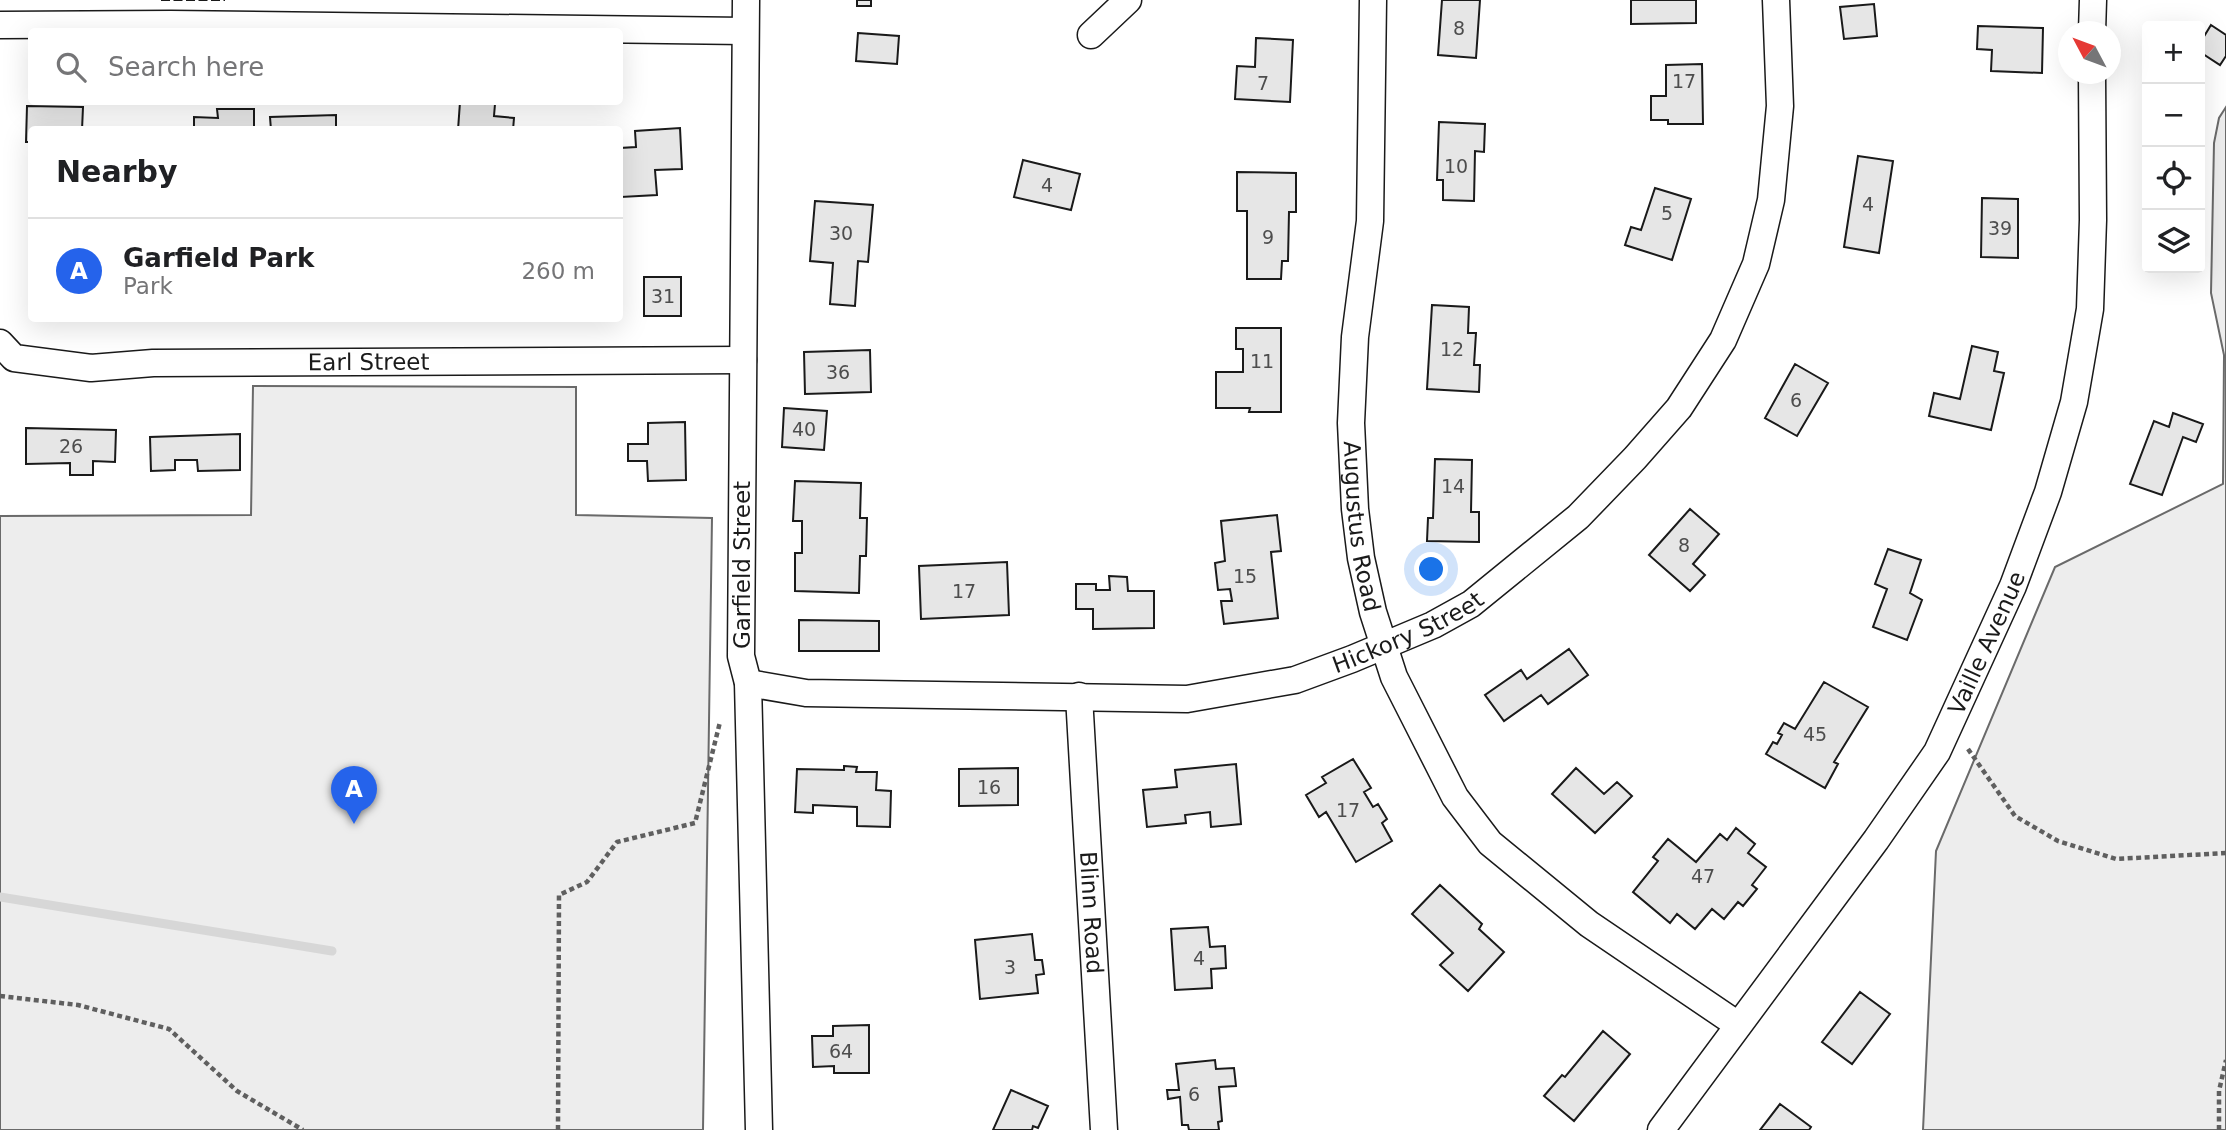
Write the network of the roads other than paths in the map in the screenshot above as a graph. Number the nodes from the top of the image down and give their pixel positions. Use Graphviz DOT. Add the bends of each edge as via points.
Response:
graph roads {
  1 [pos="746,0"];
  2 [pos="1128,0"];
  3 [pos="1373,0"];
  4 [pos="1776,0"];
  5 [pos="2093,0"];
  6 [pos="2092,21"];
  7 [pos="0,25"];
  8 [pos="494,28"];
  9 [pos="623,30"];
  10 [pos="746,31"];
  11 [pos="1091,35"];
  12 [pos="2092,84"];
  13 [pos="0,344"];
  14 [pos="743,360"];
  15 [pos="1383,646"];
  16 [pos="748,682"];
  17 [pos="1079,696"];
  18 [pos="1738,1025"];
  19 [pos="759,1130"];
  20 [pos="1104,1130"];
  21 [pos="1661,1130"];
  1 -- 10 [label="street, Garfield Street"];
  2 -- 11 [label="street"];
  3 -- 15 [label="street, Augustus Road" via="1370,222 1355,337 1351,423 1361,558"];
  4 -- 15 [label="street, Hickory Street" via="1779,115 1771,200 1756,264 1723,340 1679,408 1578,517 1471,604"];
  5 -- 6 [label="street"];
  7 -- 8 [label="street"];
  9 -- 10 [label="street"];
  10 -- 14 [label="street, Garfield Street"];
  12 -- 18 [label="street, Vaille Avenue" via="2090,309 2074,402 2049,492 2013,586 1937,751"];
  13 -- 14 [label="street, Earl Street" via="14,358 91,368 153,363"];
  14 -- 16 [label="street, Garfield Street" via="741,656"];
  15 -- 17 [label="street, Hickory Street" via="1295,680 1187,699"];
  15 -- 18 [label="street, Augustus Road" via="1455,797 1490,843 1588,924"];
  16 -- 17 [label="street, Hickory Street" via="806,693"];
  16 -- 19 [label="street, Garfield Street"];
  17 -- 20 [label="street, Blinn Road"];
  18 -- 21 [label="street, Vaille Avenue"];
}
